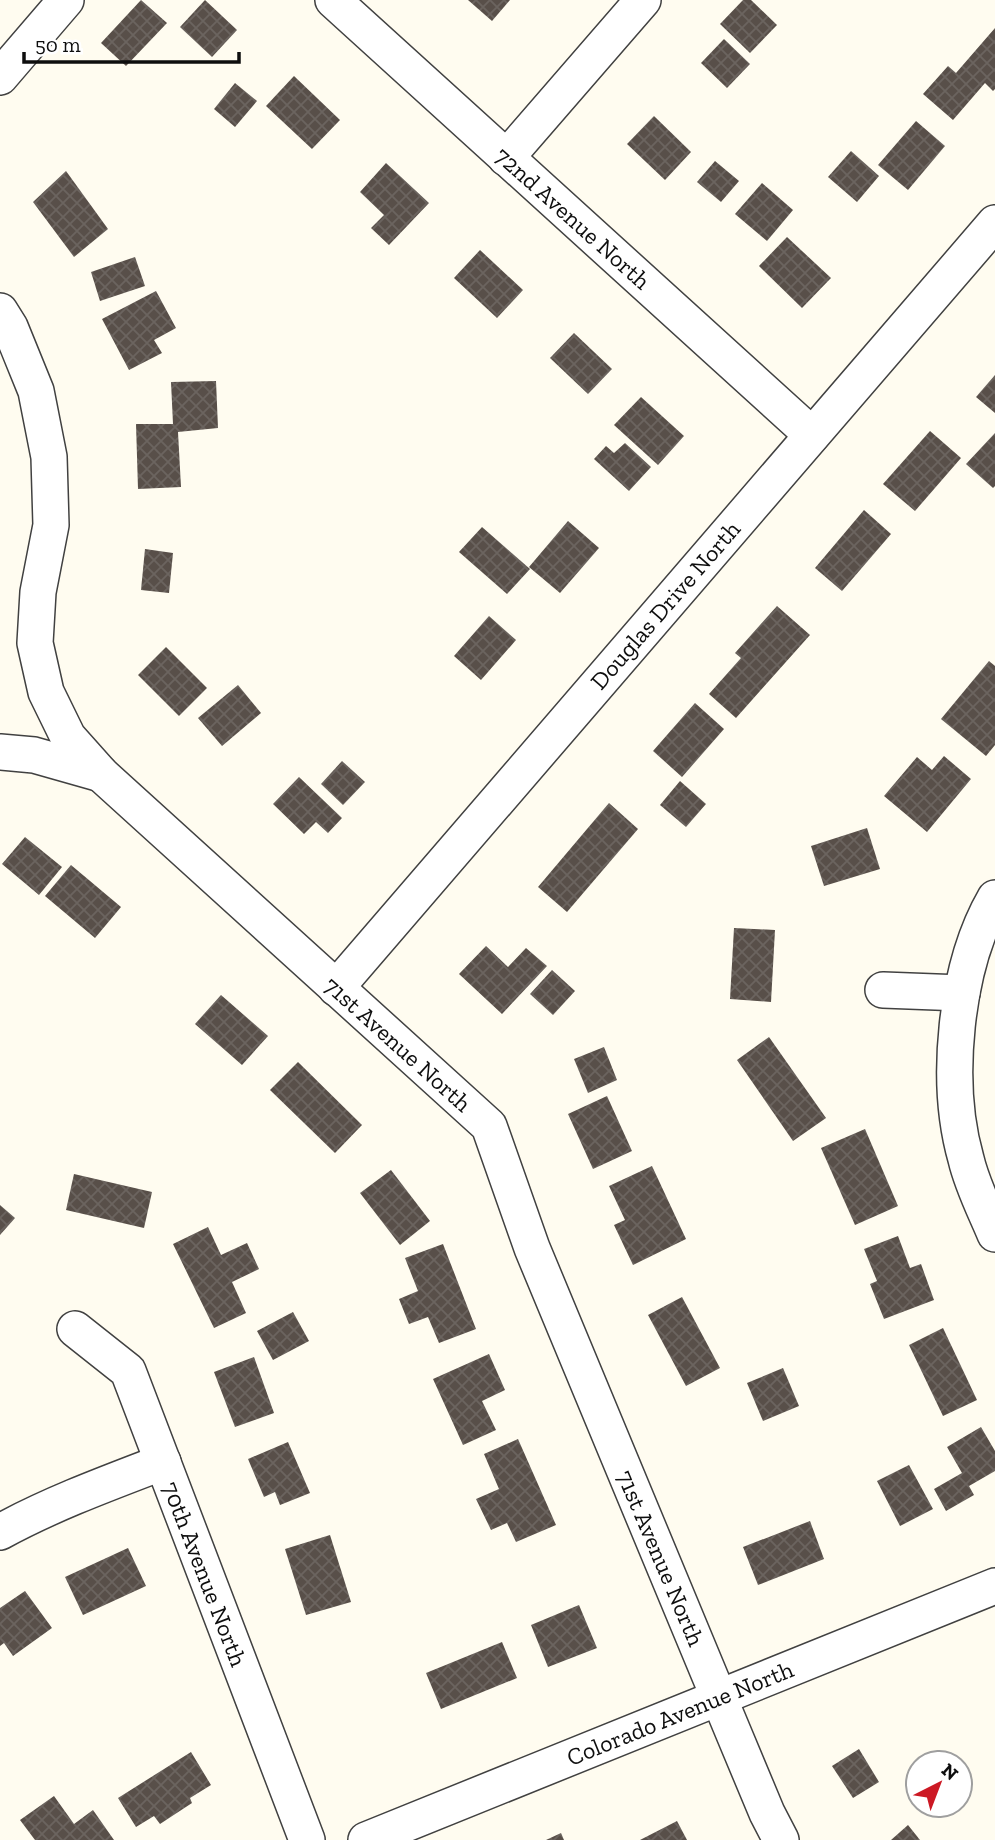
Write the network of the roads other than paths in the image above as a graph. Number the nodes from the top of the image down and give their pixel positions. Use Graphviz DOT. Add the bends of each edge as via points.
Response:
graph roads {
  1 [pos="66,0"];
  2 [pos="333,0"];
  3 [pos="643,0"];
  4 [pos="0,77"];
  5 [pos="506,158"];
  6 [pos="995,223"];
  7 [pos="0,311"];
  8 [pos="812,435"];
  9 [pos="0,752"];
  10 [pos="101,774"];
  11 [pos="995,898"];
  12 [pos="336,988"];
  13 [pos="883,990"];
  14 [pos="962,993"];
  15 [pos="995,1234"];
  16 [pos="75,1329"];
  17 [pos="163,1462"];
  18 [pos="0,1532"];
  19 [pos="995,1586"];
  20 [pos="719,1698"];
  21 [pos="306,1840"];
  22 [pos="366,1840"];
  23 [pos="781,1840"];
  1 -- 4 [label="street"];
  2 -- 5 [label="street, 72nd Avenue North"];
  3 -- 5 [label="street"];
  5 -- 8 [label="street, 72nd Avenue North"];
  6 -- 8 [label="street, Douglas Drive North"];
  7 -- 10 [label="street, 71st Avenue North" via="36,391 49,457 51,525 38,593 35,643 46,692 68,737"];
  8 -- 12 [label="street, Douglas Drive North"];
  9 -- 10 [label="street" via="34,755"];
  10 -- 12 [label="street, 71st Avenue North"];
  11 -- 14 [label="street" via="985,915"];
  12 -- 20 [label="street, 71st Avenue North" via="489,1126 532,1248"];
  13 -- 14 [label="street"];
  14 -- 15 [label="street" via="955,1060 956,1109 966,1160"];
  16 -- 17 [label="street, 70th Avenue North" via="128,1371"];
  17 -- 18 [label="street"];
  17 -- 21 [label="street, 70th Avenue North"];
  19 -- 20 [label="street, Colorado Avenue North"];
  20 -- 22 [label="street, Colorado Avenue North"];
  20 -- 23 [label="street, 71st Avenue North"];
}
